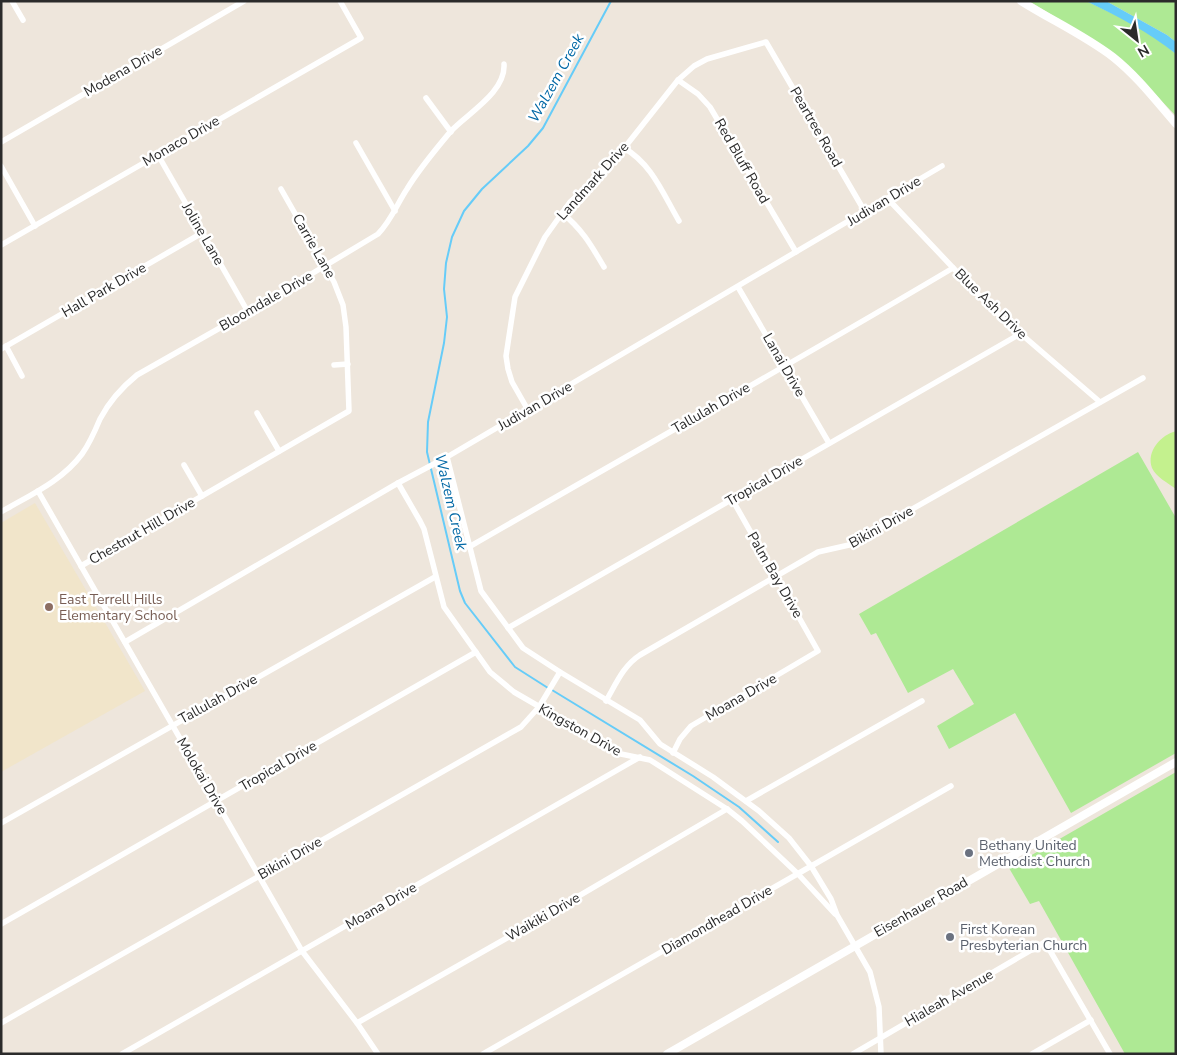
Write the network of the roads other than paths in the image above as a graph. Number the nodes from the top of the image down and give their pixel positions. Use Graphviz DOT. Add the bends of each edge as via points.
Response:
graph roads {
  1 [pos="12,1"];
  2 [pos="244,1"];
  3 [pos="340,1"];
  4 [pos="1020,1"];
  5 [pos="23,20"];
  6 [pos="766,42"];
  7 [pos="504,64"];
  8 [pos="678,80"];
  9 [pos="426,98"];
  10 [pos="1176,124"];
  11 [pos="451,132"];
  12 [pos="1,142"];
  13 [pos="356,143"];
  14 [pos="624,148"];
  15 [pos="158,155"];
  16 [pos="1,166"];
  17 [pos="942,166"];
  18 [pos="281,189"];
  19 [pos="888,199"];
  20 [pos="395,211"];
  21 [pos="865,212"];
  22 [pos="562,213"];
  23 [pos="679,221"];
  24 [pos="35,226"];
  25 [pos="202,233"];
  26 [pos="1,245"];
  27 [pos="796,252"];
  28 [pos="325,266"];
  29 [pos="604,267"];
  30 [pos="953,268"];
  31 [pos="738,287"];
  32 [pos="248,312"];
  33 [pos="1020,334"];
  34 [pos="3,348"];
  35 [pos="348,364"];
  36 [pos="334,365"];
  37 [pos="784,366"];
  38 [pos="22,376"];
  39 [pos="1144,378"];
  40 [pos="1100,402"];
  41 [pos="528,410"];
  42 [pos="349,411"];
  43 [pos="257,413"];
  44 [pos="829,443"];
  45 [pos="279,452"];
  46 [pos="447,457"];
  47 [pos="184,465"];
  48 [pos="398,483"];
  49 [pos="38,491"];
  50 [pos="202,496"];
  51 [pos="732,499"];
  52 [pos="1,512"];
  53 [pos="469,548"];
  54 [pos="81,566"];
  55 [pos="776,576"];
  56 [pos="435,577"];
  57 [pos="508,628"];
  58 [pos="125,642"];
  59 [pos="818,651"];
  60 [pos="476,652"];
  61 [pos="560,672"];
  62 [pos="606,701"];
  63 [pos="922,701"];
  64 [pos="539,707"];
  65 [pos="172,725"];
  66 [pos="673,753"];
  67 [pos="640,757"];
  68 [pos="1176,762"];
  69 [pos="951,786"];
  70 [pos="216,801"];
  71 [pos="746,801"];
  72 [pos="727,809"];
  73 [pos="1,823"];
  74 [pos="811,866"];
  75 [pos="798,874"];
  76 [pos="259,876"];
  77 [pos="837,916"];
  78 [pos="1,924"];
  79 [pos="855,946"];
  80 [pos="302,951"];
  81 [pos="1091,1020"];
  82 [pos="1,1023"];
  83 [pos="357,1023"];
  84 [pos="880,1038"];
  85 [pos="122,1054"];
  86 [pos="378,1054"];
  87 [pos="483,1054"];
  88 [pos="667,1054"];
  89 [pos="853,1054"];
  90 [pos="881,1054"];
  91 [pos="1032,1054"];
  92 [pos="1110,1054"];
  1 -- 5 [label="street"];
  2 -- 12 [label="street, Modena Drive"];
  3 -- 15 [label="street, Monaco Drive" via="361,38"];
  4 -- 10 [label="main road" via="1114,58"];
  6 -- 8 [label="street, Landmark Drive" via="707,59"];
  6 -- 21 [label="street, Peartree Road"];
  7 -- 11 [label="street, Bloomdale Drive" via="496,88"];
  8 -- 14 [label="street, Landmark Drive"];
  8 -- 27 [label="street, Red Bluff Road" via="710,107"];
  9 -- 11 [label="street"];
  11 -- 20 [label="street, Bloomdale Drive" via="408,186"];
  13 -- 20 [label="street"];
  14 -- 22 [label="street, Landmark Drive"];
  14 -- 23 [label="street" via="648,168"];
  15 -- 24 [label="street, Monaco Drive"];
  15 -- 25 [label="street, Joline Lane"];
  16 -- 24 [label="street"];
  17 -- 19 [label="street, Judivan Drive"];
  18 -- 28 [label="street, Carrie Lane"];
  19 -- 21 [label="street, Judivan Drive"];
  19 -- 30 [label="street, Blue Ash Drive"];
  20 -- 28 [label="street, Bloomdale Drive" via="378,234"];
  21 -- 27 [label="street, Judivan Drive"];
  22 -- 29 [label="street" via="584,233"];
  22 -- 41 [label="street, Landmark Drive" via="538,248 514,303 507,363 512,382"];
  24 -- 26 [label="street, Monaco Drive"];
  25 -- 32 [label="street, Joline Lane"];
  25 -- 34 [label="street, Hall Park Drive"];
  27 -- 31 [label="street, Judivan Drive"];
  28 -- 32 [label="street, Bloomdale Drive"];
  28 -- 35 [label="street, Carrie Lane" via="343,304"];
  30 -- 33 [label="street, Blue Ash Drive"];
  30 -- 37 [label="street, Tallulah Drive"];
  31 -- 37 [label="street, Lanai Drive"];
  31 -- 41 [label="street, Judivan Drive"];
  32 -- 49 [label="street, Bloomdale Drive" via="128,383 109,405 90,442 75,462"];
  33 -- 40 [label="street, Blue Ash Drive"];
  33 -- 44 [label="street, Tropical Drive"];
  34 -- 38 [label="street, Hall Park Drive"];
  35 -- 36 [label="street"];
  35 -- 42 [label="street, Carrie Lane"];
  37 -- 44 [label="street, Lanai Drive"];
  37 -- 53 [label="street, Tallulah Drive"];
  39 -- 40 [label="street, Bikini Drive"];
  40 -- 55 [label="street, Bikini Drive" via="849,545 818,552"];
  41 -- 46 [label="street, Judivan Drive"];
  42 -- 45 [label="street, Chestnut Hill Drive"];
  43 -- 45 [label="street"];
  44 -- 51 [label="street, Tropical Drive"];
  45 -- 50 [label="street, Chestnut Hill Drive"];
  46 -- 48 [label="street, Judivan Drive"];
  46 -- 53 [label="street, Kingston Drive"];
  47 -- 50 [label="street, Chestnut Hill Drive"];
  48 -- 56 [label="street, Kingston Drive" via="420,521"];
  48 -- 58 [label="street, Judivan Drive"];
  49 -- 52 [label="street, Bloomdale Drive"];
  49 -- 54 [label="street, Molokai Drive"];
  50 -- 54 [label="street, Chestnut Hill Drive"];
  51 -- 55 [label="street, Palm Bay Drive"];
  51 -- 57 [label="street, Tropical Drive"];
  53 -- 57 [label="street, Kingston Drive" via="481,591"];
  54 -- 58 [label="street, Molokai Drive"];
  55 -- 59 [label="street, Palm Bay Drive"];
  55 -- 62 [label="street, Bikini Drive" via="631,661"];
  56 -- 60 [label="street, Kingston Drive" via="446,612"];
  56 -- 65 [label="street, Tallulah Drive"];
  57 -- 61 [label="street, Kingston Drive" via="523,648"];
  58 -- 65 [label="street, Molokai Drive"];
  59 -- 66 [label="street, Moana Drive" via="691,726"];
  60 -- 64 [label="street, Kingston Drive" via="497,680"];
  60 -- 70 [label="street, Tropical Drive"];
  61 -- 62 [label="street, Kingston Drive"];
  61 -- 64 [label="street, Bikini Drive"];
  62 -- 66 [label="street, Kingston Drive" via="640,720 660,744"];
  63 -- 71 [label="street"];
  64 -- 67 [label="street, Kingston Drive" via="621,754"];
  64 -- 76 [label="street, Bikini Drive" via="521,726"];
  65 -- 70 [label="street, Molokai Drive"];
  65 -- 73 [label="street, Tallulah Drive"];
  66 -- 71 [label="street, Kingston Drive"];
  67 -- 72 [label="street, Kingston Drive"];
  67 -- 80 [label="street, Moana Drive"];
  68 -- 79 [label="main road, Eisenhauer Road"];
  69 -- 74 [label="street, Diamondhead Drive"];
  70 -- 76 [label="street, Molokai Drive"];
  70 -- 78 [label="street, Tropical Drive"];
  71 -- 74 [label="street, Kingston Drive" via="789,838"];
  72 -- 75 [label="street, Kingston Drive"];
  72 -- 83 [label="street, Waikiki Drive"];
  74 -- 75 [label="street, Diamondhead Drive"];
  74 -- 77 [label="street, Kingston Drive" via="831,899"];
  75 -- 77 [label="street, Kingston Drive"];
  75 -- 87 [label="street, Diamondhead Drive"];
  76 -- 80 [label="street, Molokai Drive"];
  76 -- 82 [label="street, Bikini Drive"];
  77 -- 79 [label="street, Kingston Drive"];
  79 -- 84 [label="street, Kingston Drive" via="874,984"];
  79 -- 88 [label="main road, Eisenhauer Road"];
  80 -- 83 [label="street, Molokai Drive"];
  80 -- 85 [label="street, Moana Drive"];
  81 -- 84 [label="street, Hialeah Avenue" via="1045,942"];
  81 -- 91 [label="street"];
  81 -- 92 [label="street"];
  83 -- 86 [label="street, Molokai Drive"];
  84 -- 89 [label="street, Hialeah Avenue"];
  84 -- 90 [label="street, Kingston Drive"];
}
